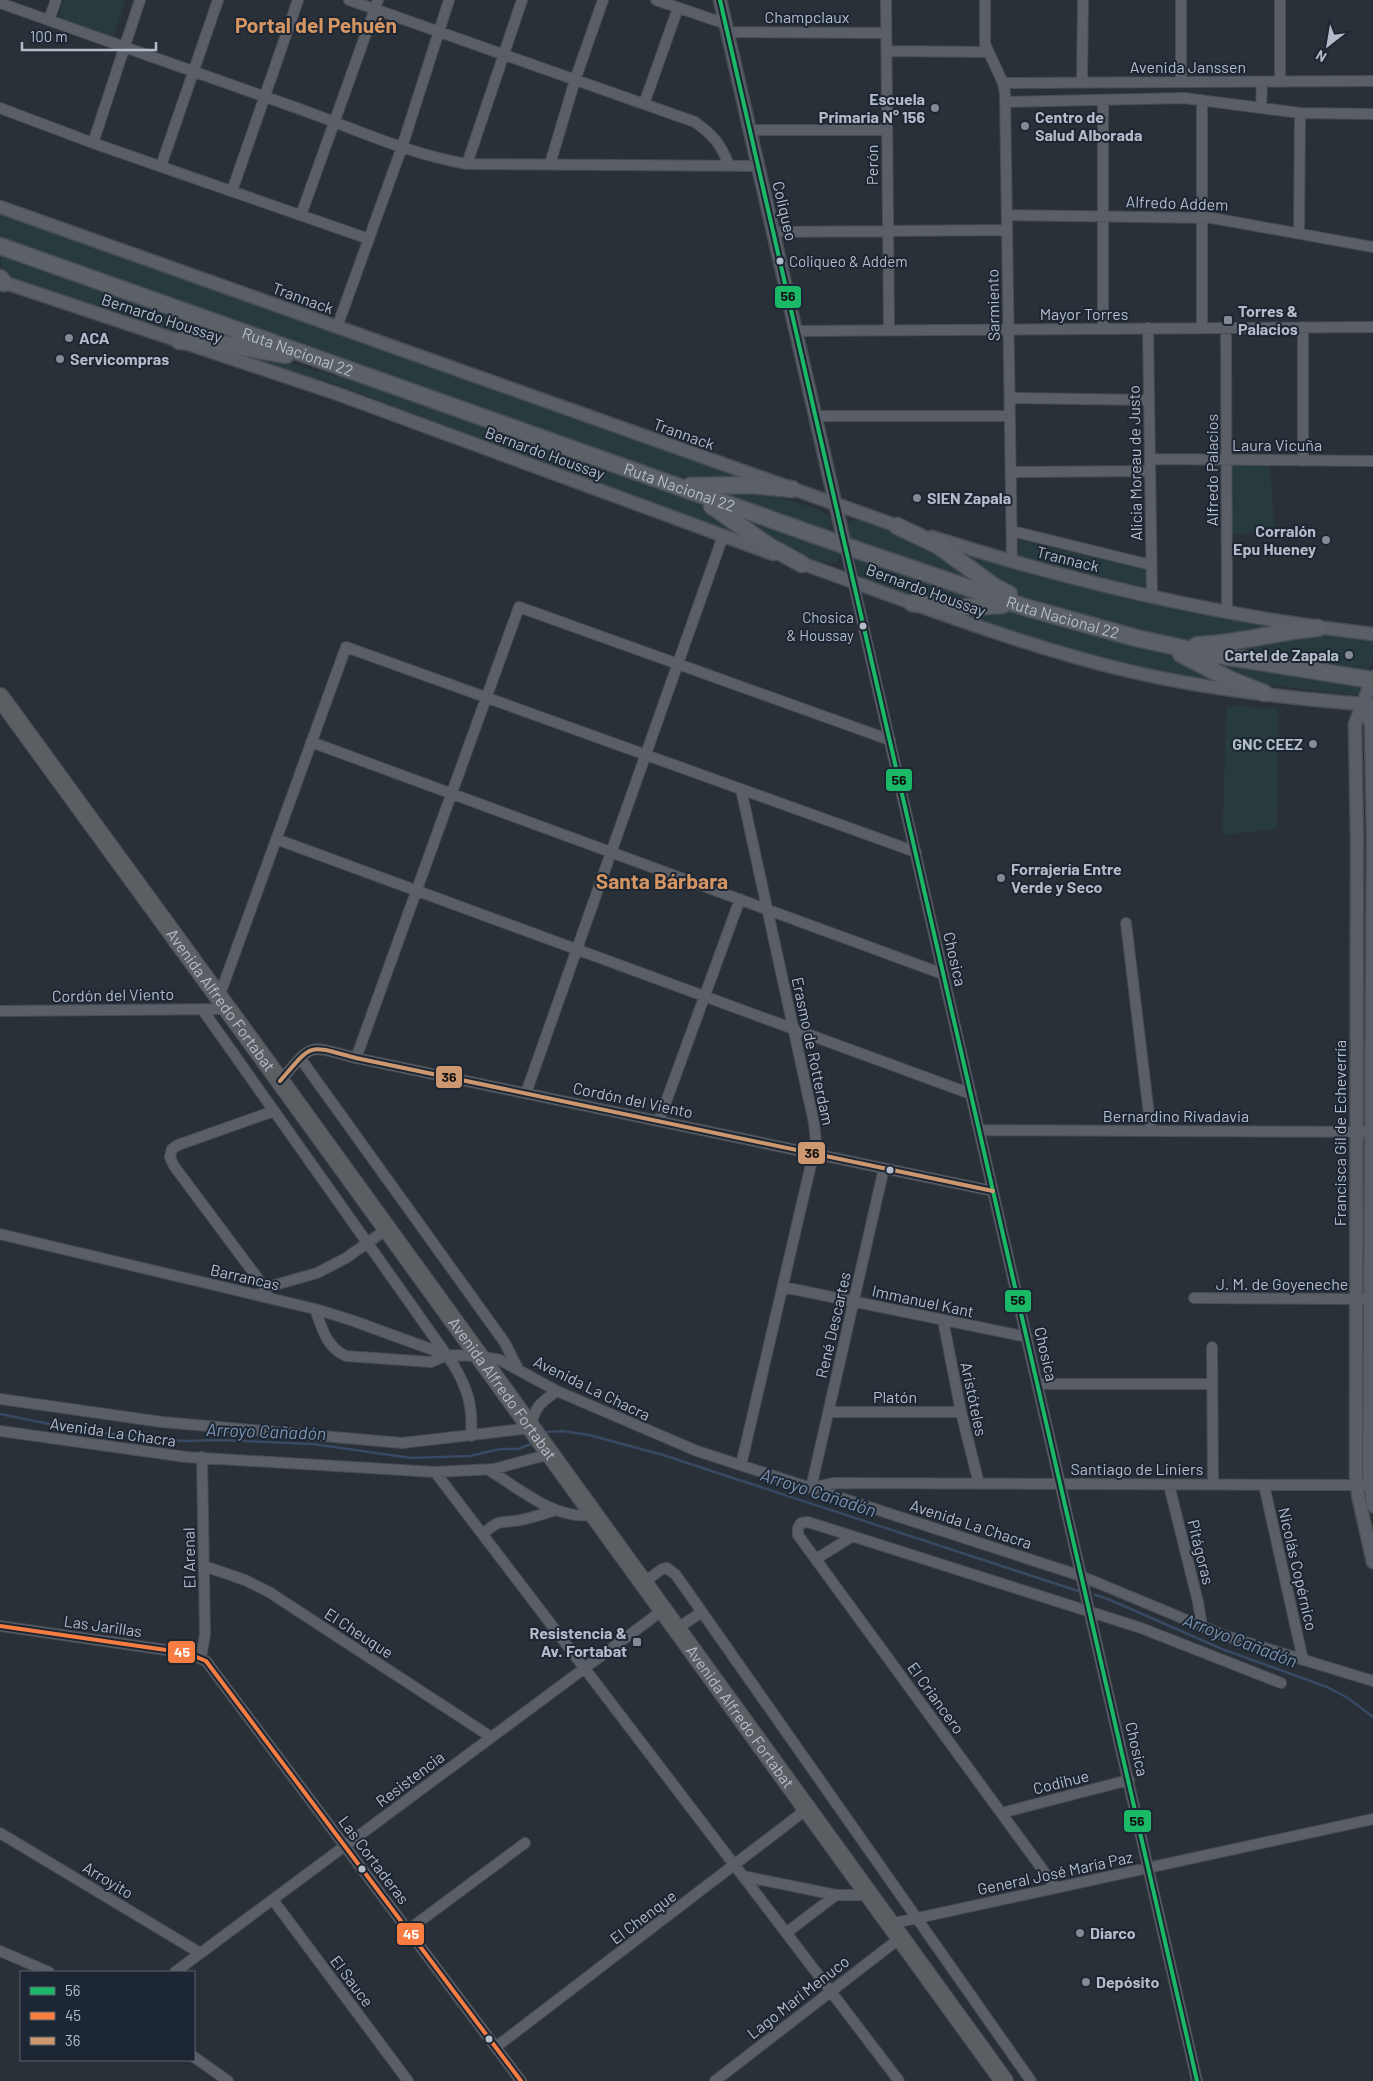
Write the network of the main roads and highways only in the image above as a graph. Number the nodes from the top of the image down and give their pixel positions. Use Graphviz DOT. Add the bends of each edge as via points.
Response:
graph roads {
  1 [pos="0,246"];
  2 [pos="179,341"];
  3 [pos="335,364"];
  4 [pos="670,483"];
  5 [pos="792,490"];
  6 [pos="897,526"];
  7 [pos="802,564"];
  8 [pos="912,603"];
  9 [pos="1028,608"];
  10 [pos="1056,616"];
  11 [pos="1318,628"];
  12 [pos="1136,638"];
  13 [pos="1172,646"];
  14 [pos="1373,679"];
  15 [pos="1264,693"];
  16 [pos="0,697"];
  17 [pos="1004,2081"];
  1 -- 3 [label="main road, Ruta Nacional 22"];
  2 -- 3 [label="main road" via="237,346"];
  3 -- 4 [label="main road, Ruta Nacional 22"];
  4 -- 5 [label="main road" via="751,485"];
  4 -- 7 [label="main road"];
  4 -- 9 [label="main road, Ruta Nacional 22"];
  6 -- 10 [label="main road" via="939,546 995,587"];
  8 -- 9 [label="main road" via="940,608 992,605"];
  9 -- 10 [label="main road, Ruta Nacional 22"];
  10 -- 12 [label="main road, Ruta Nacional 22"];
  11 -- 13 [label="main road" via="1221,644"];
  12 -- 13 [label="main road, Ruta Nacional 22"];
  12 -- 15 [label="main road" via="1178,653"];
  13 -- 14 [label="main road, Ruta Nacional 22" via="1247,661"];
  16 -- 17 [label="highway, Avenida Alfredo Fortabat"];
}
